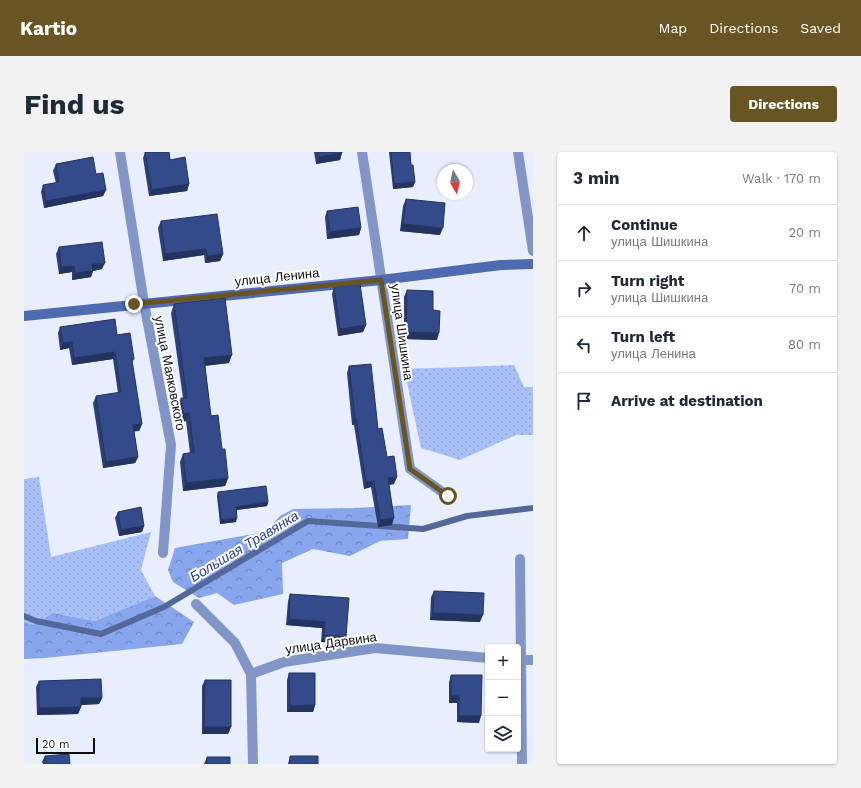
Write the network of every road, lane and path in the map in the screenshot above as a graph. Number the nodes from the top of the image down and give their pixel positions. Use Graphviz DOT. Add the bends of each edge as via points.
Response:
graph roads {
  1 [pos="120,152"];
  2 [pos="362,152"];
  3 [pos="518,152"];
  4 [pos="533,251"];
  5 [pos="533,264"];
  6 [pos="381,280"];
  7 [pos="144,303"];
  8 [pos="24,316"];
  9 [pos="448,496"];
  10 [pos="163,552"];
  11 [pos="520,559"];
  12 [pos="196,604"];
  13 [pos="520,644"];
  14 [pos="485,658"];
  15 [pos="521,660"];
  16 [pos="533,660"];
  17 [pos="251,674"];
  18 [pos="520,680"];
  19 [pos="253,764"];
  20 [pos="522,764"];
  1 -- 7 [label="street, улица Маяковского"];
  2 -- 6 [label="street, улица Шишкина"];
  3 -- 4 [label="street"];
  5 -- 6 [label="street, улица Ленина" via="501,265"];
  6 -- 7 [label="street, улица Ленина"];
  6 -- 9 [label="street, улица Шишкина" via="410,469"];
  7 -- 8 [label="street, улица Ленина"];
  7 -- 10 [label="street, улица Маяковского" via="171,445"];
  11 -- 13 [label="street"];
  12 -- 17 [label="street" via="235,643"];
  14 -- 17 [label="street, улица Дарвина" via="375,648 284,662"];
  15 -- 16 [label="street"];
  17 -- 19 [label="street"];
  18 -- 20 [label="street"];
}
